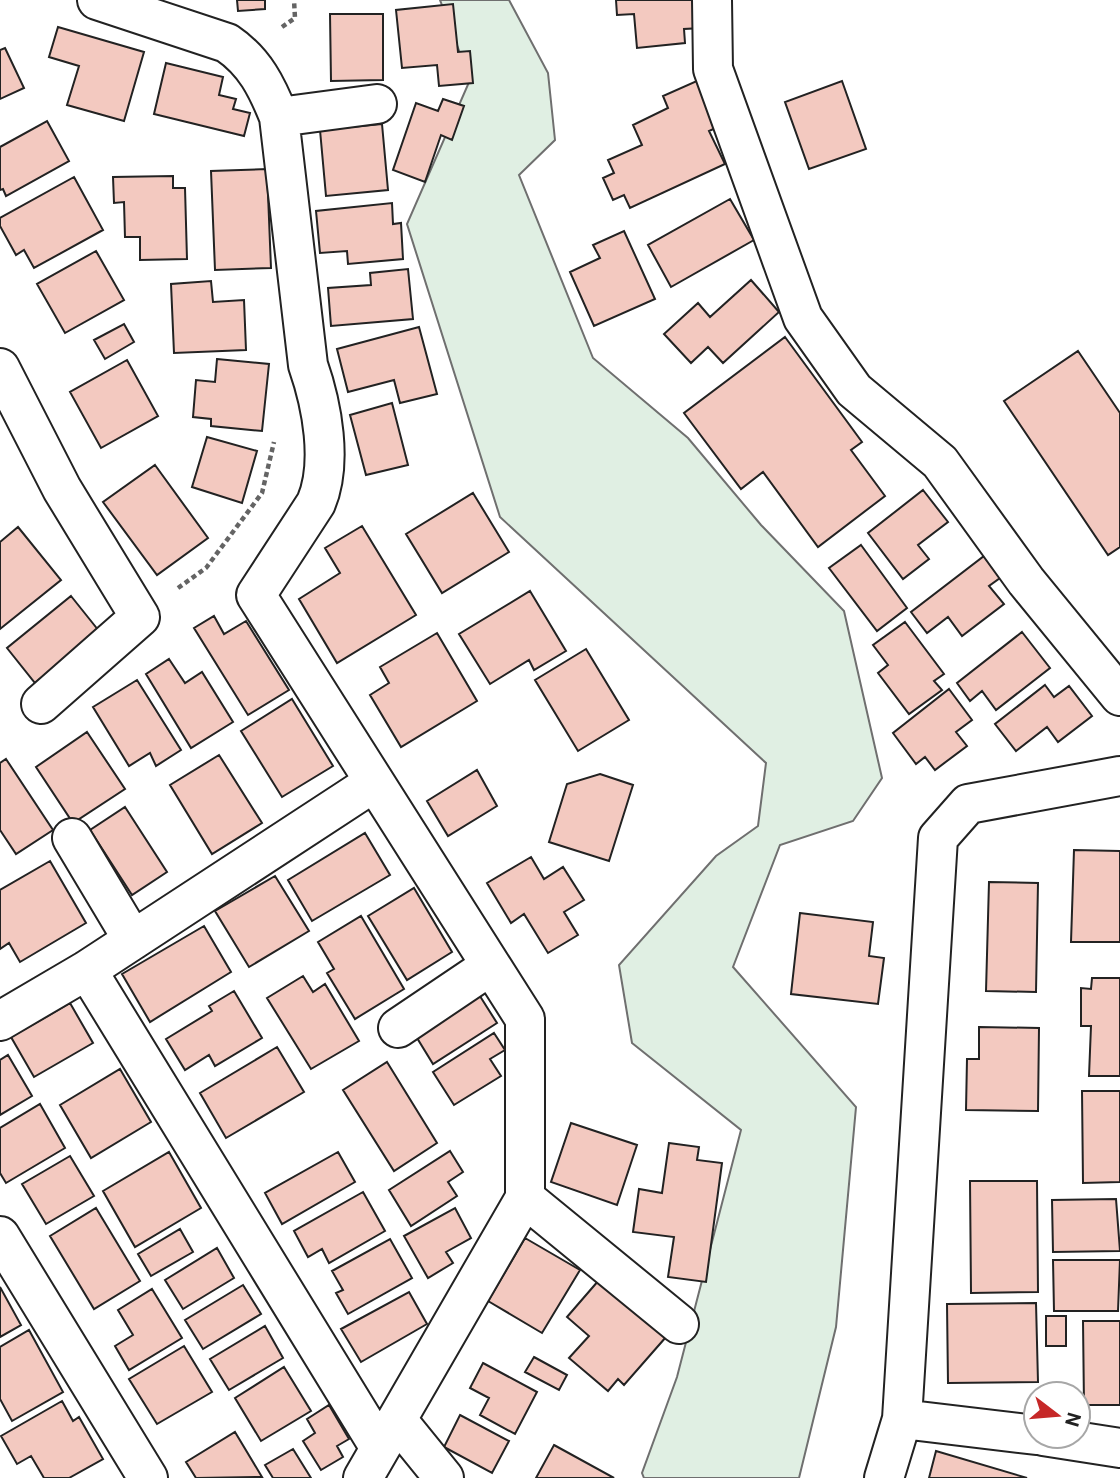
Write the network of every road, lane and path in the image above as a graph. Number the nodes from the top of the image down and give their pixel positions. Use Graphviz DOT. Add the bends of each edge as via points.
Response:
graph roads {
  1 [pos="97,0"];
  2 [pos="712,0"];
  3 [pos="377,104"];
  4 [pos="279,117"];
  5 [pos="0,369"];
  6 [pos="278,429"];
  7 [pos="140,617"];
  8 [pos="1120,696"];
  9 [pos="41,704"];
  10 [pos="1120,776"];
  11 [pos="373,783"];
  12 [pos="72,838"];
  13 [pos="133,940"];
  14 [pos="490,966"];
  15 [pos="87,970"];
  16 [pos="0,1021"];
  17 [pos="398,1028"];
  18 [pos="525,1198"];
  19 [pos="0,1236"];
  20 [pos="679,1324"];
  21 [pos="902,1419"];
  22 [pos="1022,1433"];
  23 [pos="1092,1444"];
  24 [pos="1120,1448"];
  25 [pos="380,1449"];
  26 [pos="148,1478"];
  27 [pos="444,1478"];
  28 [pos="884,1478"];
  1 -- 4 [label="street" via="228,43 244,55 264,82"];
  2 -- 8 [label="street" via="713,69 803,318 854,390 940,462 1026,581"];
  3 -- 4 [label="street"];
  4 -- 11 [label="street" via="308,365 318,393 322,489 256,596"];
  5 -- 7 [label="street" via="62,489"];
  6 -- 7 [label="path" via="262,493 205,568"];
  7 -- 9 [label="street"];
  10 -- 21 [label="street" via="968,804 938,838"];
  11 -- 13 [label="street"];
  11 -- 14 [label="street"];
  12 -- 13 [label="street"];
  13 -- 15 [label="street"];
  14 -- 17 [label="street"];
  14 -- 18 [label="street" via="525,1018"];
  15 -- 16 [label="street"];
  15 -- 25 [label="street"];
  18 -- 20 [label="street"];
  18 -- 25 [label="street"];
  19 -- 26 [label="street"];
  21 -- 22 [label="street"];
  21 -- 28 [label="street"];
  23 -- 24 [label="street"];
  25 -- 27 [label="street"];
}
